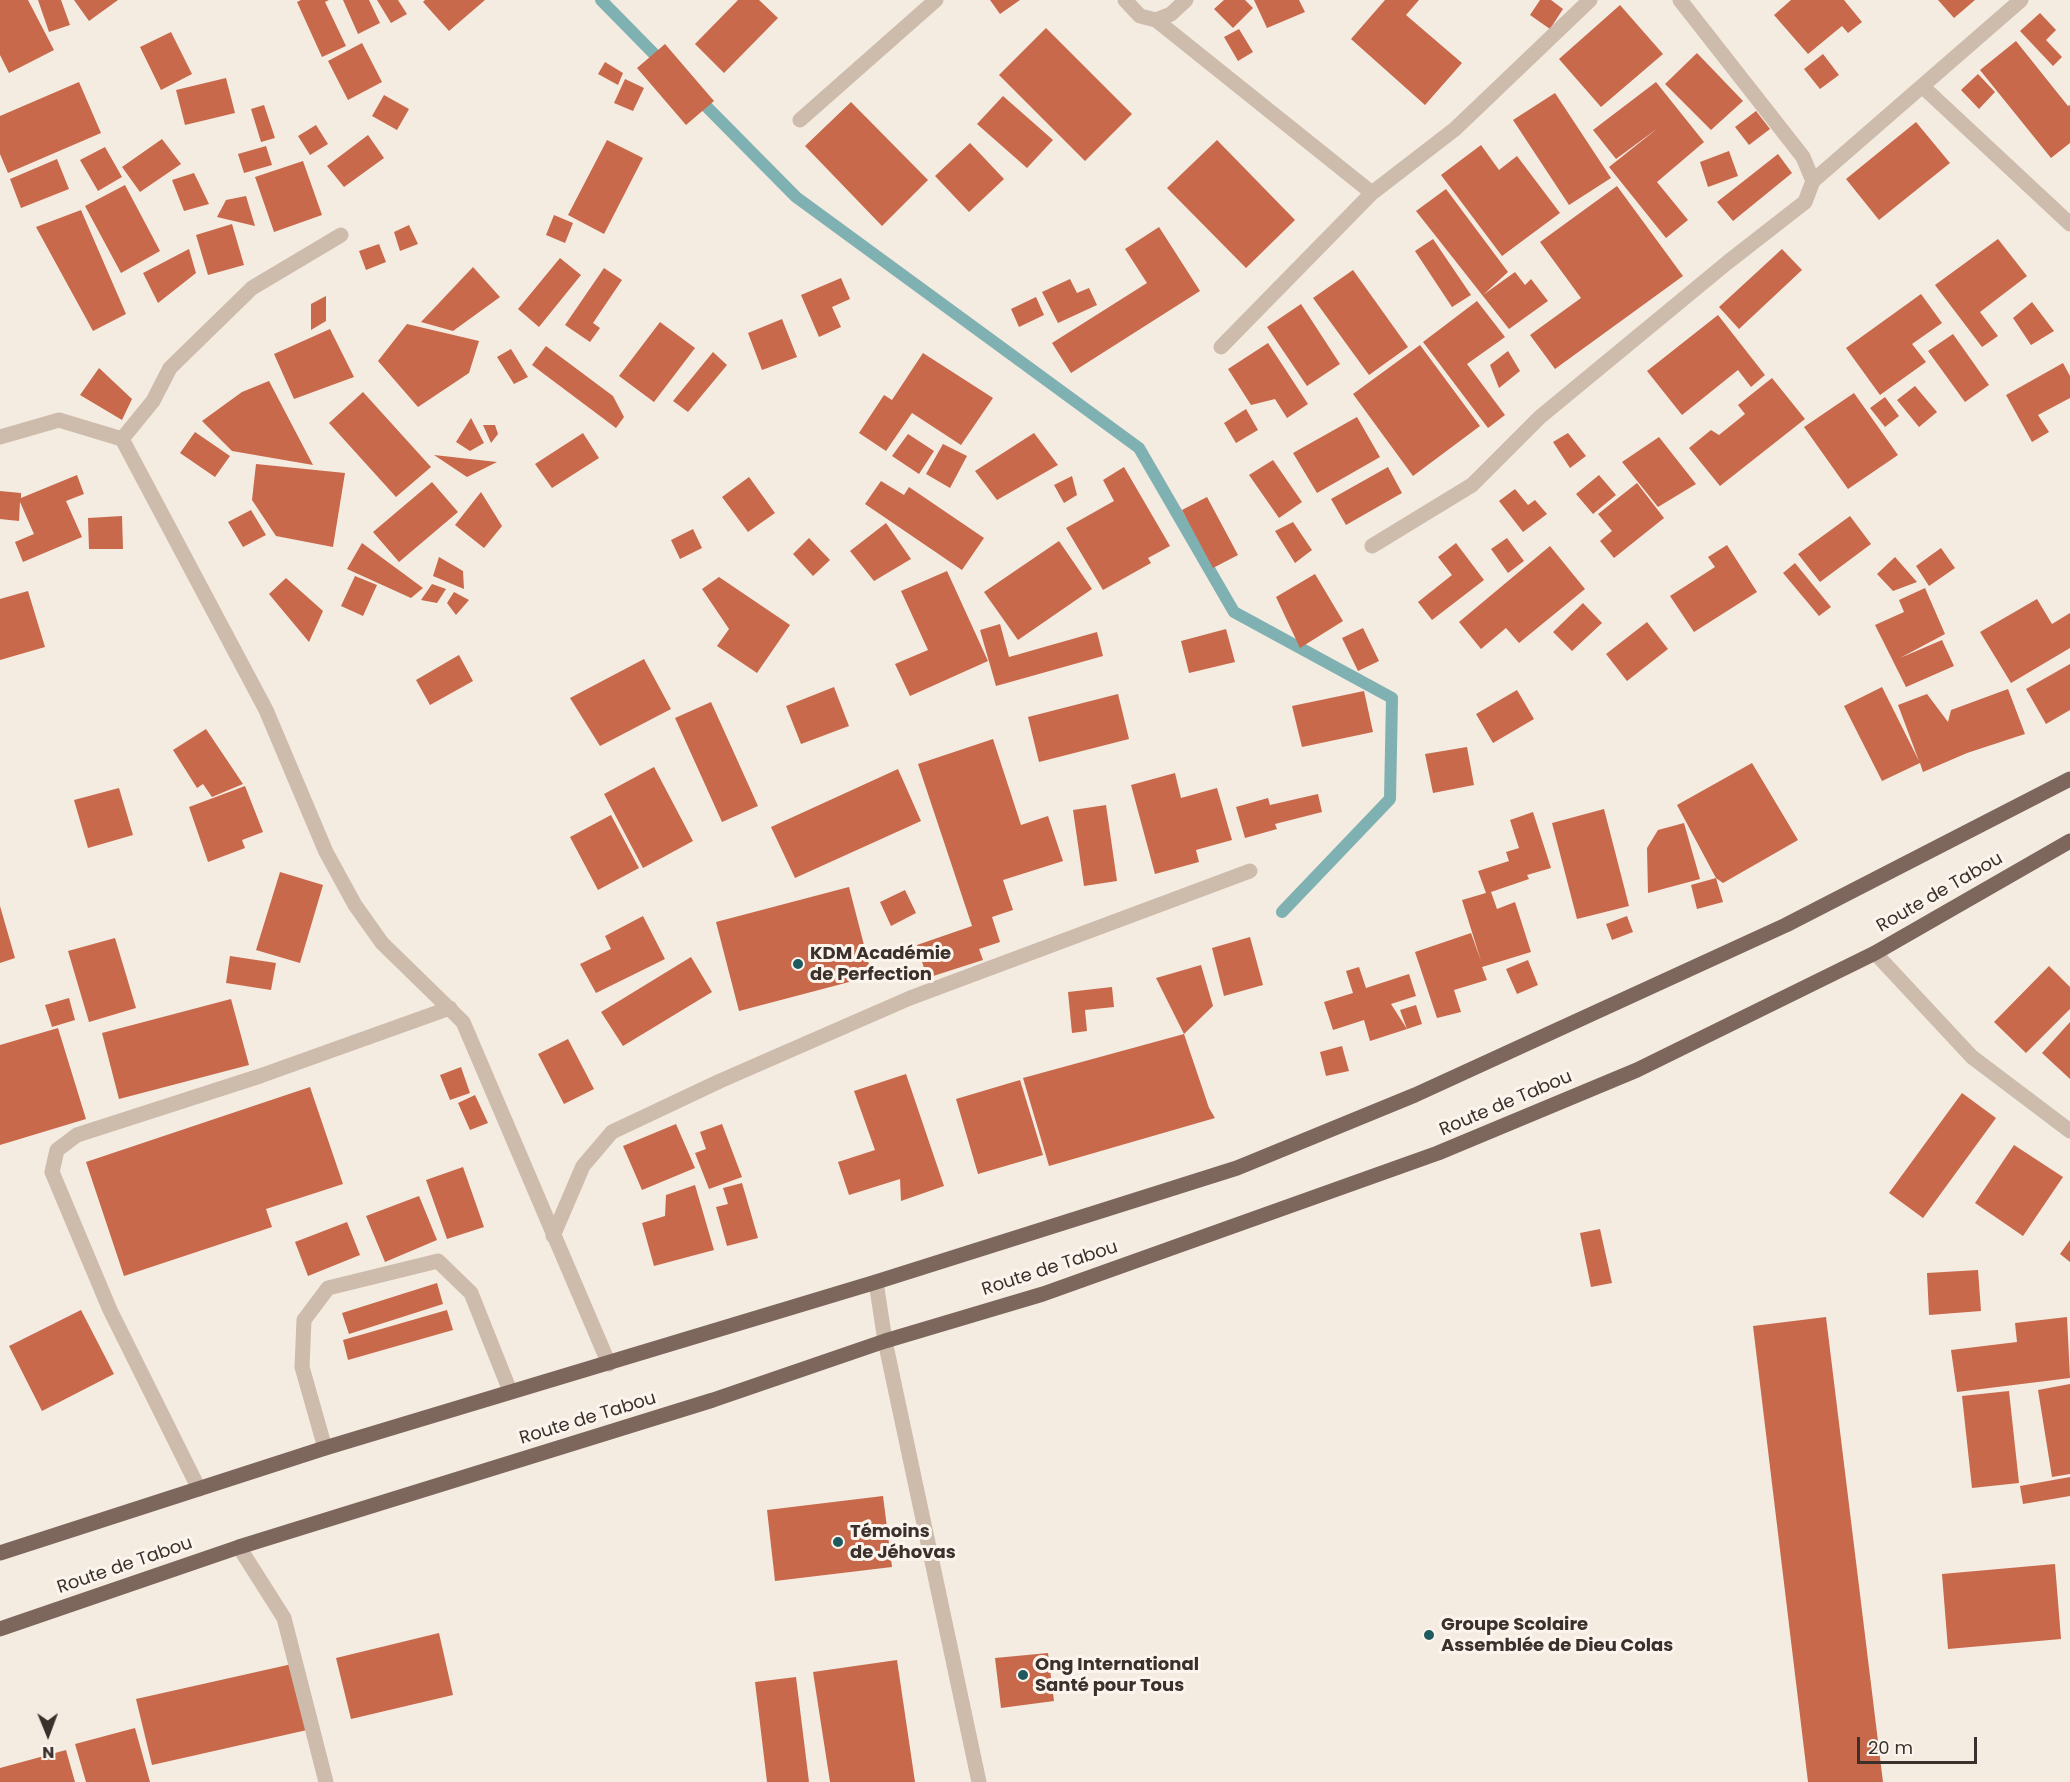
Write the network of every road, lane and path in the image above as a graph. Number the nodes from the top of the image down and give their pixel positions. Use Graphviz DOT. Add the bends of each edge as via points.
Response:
graph roads {
  1 [pos="936,0"];
  2 [pos="1125,0"];
  3 [pos="1186,0"];
  4 [pos="1590,0"];
  5 [pos="1680,0"];
  6 [pos="2021,0"];
  7 [pos="1156,20"];
  8 [pos="1922,86"];
  9 [pos="800,120"];
  10 [pos="1813,181"];
  11 [pos="1372,193"];
  12 [pos="2070,224"];
  13 [pos="341,235"];
  14 [pos="1221,347"];
  15 [pos="0,437"];
  16 [pos="122,439"];
  17 [pos="1372,546"];
  18 [pos="2070,779"];
  19 [pos="2070,841"];
  20 [pos="1250,871"];
  21 [pos="1875,953"];
  22 [pos="450,1008"];
  23 [pos="2070,1131"];
  24 [pos="553,1236"];
  25 [pos="876,1282"];
  26 [pos="885,1341"];
  27 [pos="609,1364"];
  28 [pos="510,1390"];
  29 [pos="325,1448"];
  30 [pos="199,1489"];
  31 [pos="239,1548"];
  32 [pos="0,1553"];
  33 [pos="0,1629"];
  34 [pos="326,1782"];
  35 [pos="979,1782"];
  1 -- 9 [label="street"];
  2 -- 7 [label="street" via="1140,16"];
  3 -- 7 [label="street" via="1171,14"];
  4 -- 11 [label="street" via="1455,129"];
  5 -- 10 [label="street" via="1803,157"];
  6 -- 8 [label="street"];
  7 -- 11 [label="street"];
  8 -- 10 [label="street"];
  8 -- 12 [label="street"];
  10 -- 17 [label="street" via="1805,202 1540,417 1472,485"];
  11 -- 14 [label="street"];
  13 -- 16 [label="street" via="252,288 170,369 153,401"];
  15 -- 16 [label="street" via="59,420"];
  16 -- 22 [label="street" via="266,710 326,852 355,905 382,943"];
  18 -- 25 [label="main road" via="1786,925 1415,1095 1237,1168"];
  19 -- 21 [label="main road, Route de Tabou"];
  20 -- 24 [label="street" via="910,998 612,1132 583,1166"];
  21 -- 23 [label="street" via="1972,1057"];
  21 -- 26 [label="main road, Route de Tabou" via="1637,1070 1438,1153 1043,1294"];
  22 -- 24 [label="street" via="463,1022"];
  22 -- 30 [label="street" via="260,1076 77,1135 57,1150 52,1172 105,1299"];
  24 -- 27 [label="street"];
  25 -- 26 [label="street"];
  25 -- 27 [label="main road"];
  26 -- 31 [label="main road, Route de Tabou" via="713,1400"];
  26 -- 35 [label="street"];
  27 -- 28 [label="main road"];
  28 -- 29 [label="main road"];
  28 -- 29 [label="street" via="471,1293 438,1261 328,1288 304,1320 302,1367"];
  29 -- 30 [label="main road"];
  30 -- 32 [label="main road"];
  31 -- 33 [label="main road, Route de Tabou"];
  31 -- 34 [label="street" via="284,1617"];
}
